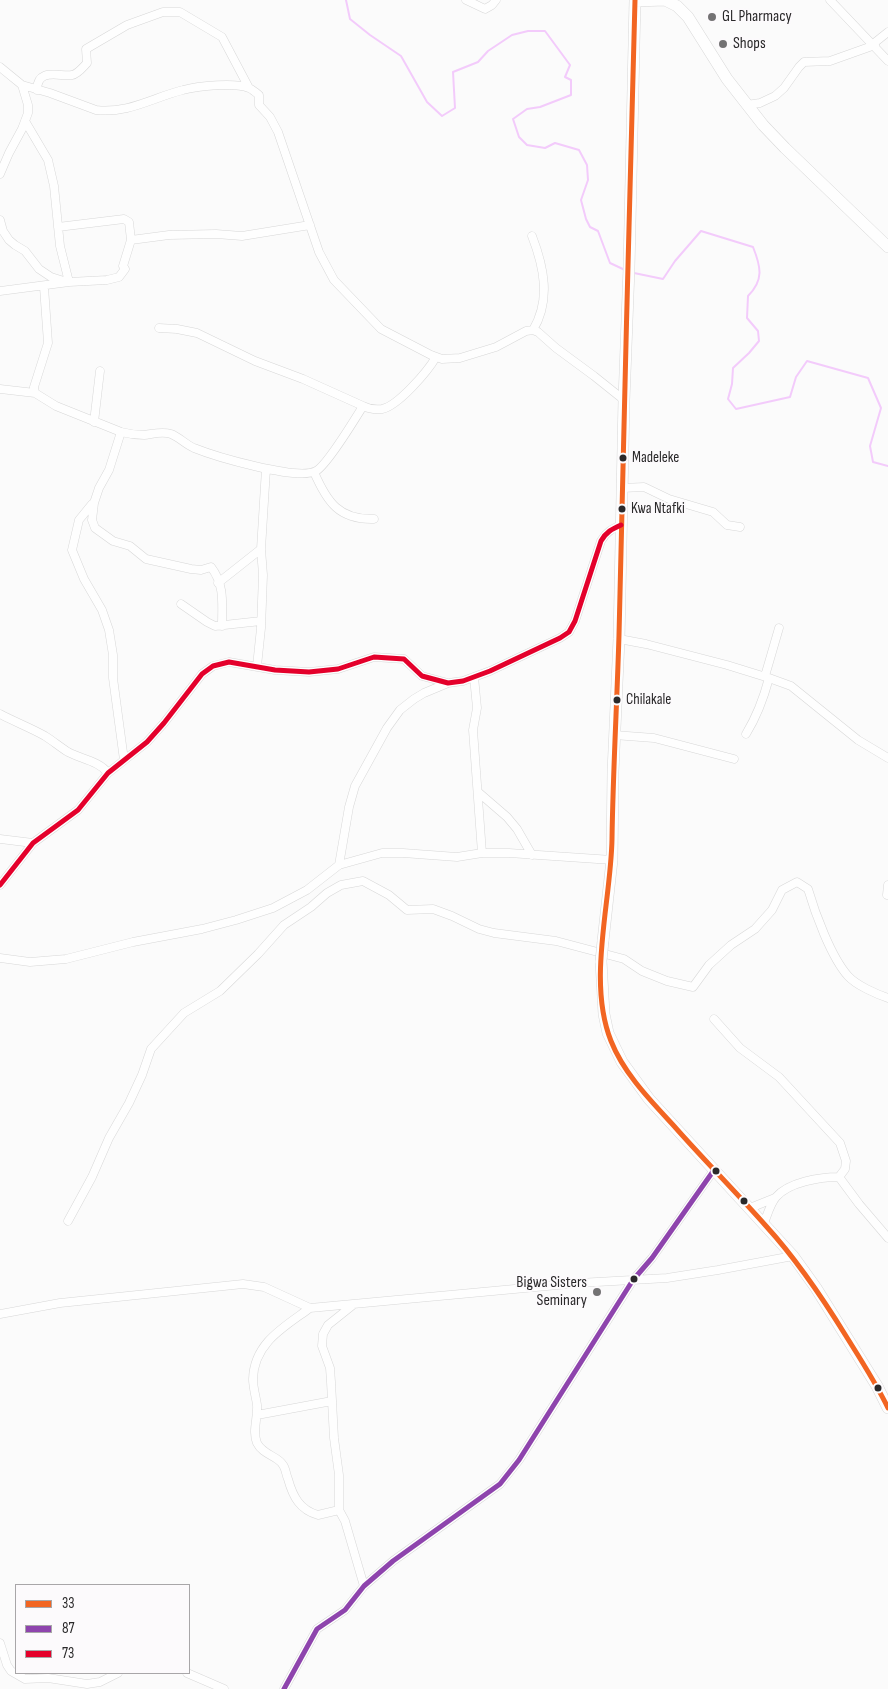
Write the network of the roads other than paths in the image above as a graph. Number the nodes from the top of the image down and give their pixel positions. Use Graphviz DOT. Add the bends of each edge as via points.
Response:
graph roads {
  1 [pos="466,0"];
  2 [pos="496,0"];
  3 [pos="633,0"];
  4 [pos="830,0"];
  5 [pos="888,32"];
  6 [pos="874,45"];
  7 [pos="888,60"];
  8 [pos="0,67"];
  9 [pos="22,85"];
  10 [pos="248,88"];
  11 [pos="37,90"];
  12 [pos="747,105"];
  13 [pos="25,121"];
  14 [pos="0,174"];
  15 [pos="0,220"];
  16 [pos="310,225"];
  17 [pos="58,227"];
  18 [pos="532,236"];
  19 [pos="131,240"];
  20 [pos="888,247"];
  21 [pos="69,282"];
  22 [pos="44,286"];
  23 [pos="0,291"];
  24 [pos="159,328"];
  25 [pos="533,330"];
  26 [pos="436,357"];
  27 [pos="100,371"];
  28 [pos="0,389"];
  29 [pos="35,393"];
  30 [pos="624,400"];
  31 [pos="363,406"];
  32 [pos="94,422"];
  33 [pos="121,432"];
  34 [pos="266,469"];
  35 [pos="314,472"];
  36 [pos="622,488"];
  37 [pos="94,503"];
  38 [pos="374,519"];
  39 [pos="621,525"];
  40 [pos="740,527"];
  41 [pos="261,549"];
  42 [pos="218,583"];
  43 [pos="182,604"];
  44 [pos="261,621"];
  45 [pos="222,626"];
  46 [pos="779,628"];
  47 [pos="619,639"];
  48 [pos="257,666"];
  49 [pos="474,677"];
  50 [pos="767,677"];
  51 [pos="448,683"];
  52 [pos="0,714"];
  53 [pos="746,734"];
  54 [pos="614,735"];
  55 [pos="734,758"];
  56 [pos="888,758"];
  57 [pos="124,760"];
  58 [pos="108,773"];
  59 [pos="478,792"];
  60 [pos="0,839"];
  61 [pos="34,843"];
  62 [pos="482,852"];
  63 [pos="532,855"];
  64 [pos="612,860"];
  65 [pos="339,865"];
  66 [pos="0,885"];
  67 [pos="888,885"];
  68 [pos="887,895"];
  69 [pos="0,958"];
  70 [pos="888,998"];
  71 [pos="714,1019"];
  72 [pos="714,1170"];
  73 [pos="839,1177"];
  74 [pos="775,1198"];
  75 [pos="750,1208"];
  76 [pos="68,1221"];
  77 [pos="764,1223"];
  78 [pos="888,1238"];
  79 [pos="793,1256"];
  80 [pos="633,1280"];
  81 [pos="354,1304"];
  82 [pos="310,1308"];
  83 [pos="0,1314"];
  84 [pos="332,1401"];
  85 [pos="888,1408"];
  86 [pos="257,1415"];
  87 [pos="339,1510"];
  88 [pos="364,1586"];
  89 [pos="0,1644"];
  90 [pos="15,1674"];
  91 [pos="16,1674"];
  92 [pos="116,1674"];
  93 [pos="189,1674"];
  94 [pos="224,1689"];
  95 [pos="284,1689"];
  1 -- 2 [label="street" via="485,9"];
  3 -- 12 [label="street" via="664,0 677,6 688,17"];
  3 -- 30 [label="street"];
  4 -- 6 [label="street"];
  5 -- 6 [label="street"];
  6 -- 7 [label="street"];
  6 -- 12 [label="street" via="830,61 804,62 775,96"];
  8 -- 9 [label="street"];
  9 -- 11 [label="street"];
  9 -- 13 [label="street" via="28,107"];
  10 -- 11 [label="street" via="217,85 183,90 132,108 108,111"];
  10 -- 11 [label="street" via="222,37 180,12 162,12 99,40 86,49 87,63 78,72 71,76 46,75 38,83"];
  10 -- 16 [label="street" via="259,95 259,105 278,132"];
  12 -- 20 [label="street" via="785,148"];
  13 -- 14 [label="street"];
  13 -- 17 [label="street" via="48,160"];
  15 -- 21 [label="street" via="9,240 25,251 39,269 51,277"];
  16 -- 19 [label="street" via="242,236 169,235"];
  16 -- 26 [label="street" via="319,252 334,280 381,330"];
  17 -- 19 [label="street" via="124,219 129,222"];
  17 -- 21 [label="street"];
  18 -- 25 [label="street" via="540,257 544,297 543,309"];
  19 -- 21 [label="street" via="125,269 119,277"];
  21 -- 22 [label="street"];
  22 -- 23 [label="street"];
  22 -- 29 [label="street" via="48,343"];
  24 -- 31 [label="street" via="197,334"];
  25 -- 26 [label="street" via="480,353 452,359"];
  25 -- 30 [label="street"];
  26 -- 31 [label="street" via="392,405 372,410"];
  27 -- 32 [label="street"];
  28 -- 29 [label="street"];
  29 -- 32 [label="street"];
  30 -- 36 [label="street"];
  31 -- 35 [label="street" via="326,461"];
  32 -- 33 [label="street"];
  33 -- 34 [label="street" via="172,434 196,448"];
  33 -- 37 [label="street"];
  34 -- 35 [label="street"];
  34 -- 41 [label="street"];
  35 -- 38 [label="street" via="327,497 339,509 355,518"];
  36 -- 39 [label="street"];
  36 -- 40 [label="street" via="644,487 713,512 727,525"];
  37 -- 42 [label="street" via="92,524 102,534 130,546 146,558 191,569 211,567 218,576"];
  37 -- 57 [label="street" via="78,520 72,550 109,630"];
  39 -- 47 [label="street"];
  39 -- 49 [label="street" via="601,541 569,632"];
  41 -- 42 [label="street"];
  41 -- 44 [label="street"];
  42 -- 45 [label="street" via="222,589"];
  43 -- 45 [label="street" via="207,622"];
  44 -- 45 [label="street"];
  44 -- 48 [label="street"];
  46 -- 50 [label="street"];
  47 -- 50 [label="street"];
  47 -- 54 [label="street"];
  48 -- 51 [label="street" via="309,672 338,669 374,657 404,659 422,676"];
  48 -- 57 [label="street" via="229,662 208,668 147,742"];
  49 -- 51 [label="street"];
  49 -- 59 [label="street" via="477,708 473,730"];
  50 -- 53 [label="street" via="766,691"];
  50 -- 56 [label="street" via="801,692 836,724 874,752"];
  51 -- 65 [label="street" via="414,699 400,710 387,728 355,786"];
  52 -- 58 [label="street" via="44,735 66,751 98,764"];
  54 -- 55 [label="street" via="654,738"];
  54 -- 64 [label="street"];
  57 -- 58 [label="street"];
  58 -- 61 [label="street" via="78,810"];
  59 -- 62 [label="street"];
  59 -- 63 [label="street" via="512,823"];
  60 -- 61 [label="street"];
  61 -- 66 [label="street"];
  62 -- 63 [label="street"];
  62 -- 65 [label="street" via="456,857 382,853"];
  63 -- 64 [label="street"];
  64 -- 72 [label="street, bridge" via="601,962 608,1033 618,1054 649,1099"];
  65 -- 69 [label="street" via="306,890 273,908 236,920 66,959 30,962"];
  67 -- 68 [label="street"];
  70 -- 76 [label="street" via="849,977 839,964 816,915 808,888 797,882 782,890 772,910 755,929 731,944 709,965 693,987 667,981 624,960 556,941 494,933 433,909 407,910 389,895 363,881 341,885 284,925 220,991 184,1013 151,1049 129,1103"];
  71 -- 73 [label="street" via="740,1048 780,1077 840,1143 846,1161"];
  72 -- 75 [label="street"];
  72 -- 80 [label="street"];
  73 -- 74 [label="street" via="816,1178"];
  73 -- 78 [label="street"];
  74 -- 75 [label="street"];
  74 -- 77 [label="street"];
  75 -- 77 [label="street"];
  77 -- 79 [label="street"];
  79 -- 80 [label="street" via="667,1278"];
  79 -- 85 [label="street" via="816,1288"];
  80 -- 81 [label="street"];
  80 -- 88 [label="street" via="519,1460 500,1484 393,1561"];
  81 -- 82 [label="street"];
  81 -- 84 [label="street" via="328,1325 323,1334 322,1346 330,1368"];
  82 -- 83 [label="street" via="264,1286 243,1284 60,1303"];
  82 -- 86 [label="street" via="271,1337 259,1354 253,1382"];
  84 -- 86 [label="street"];
  84 -- 87 [label="street"];
  86 -- 87 [label="street" via="255,1437 258,1444 282,1463 295,1500 318,1515"];
  87 -- 88 [label="street"];
  88 -- 95 [label="street" via="344,1610 317,1629"];
  89 -- 90 [label="street" via="10,1671"];
  91 -- 92 [label="street" via="25,1679 48,1678 87,1684"];
  93 -- 94 [label="street"];
}
